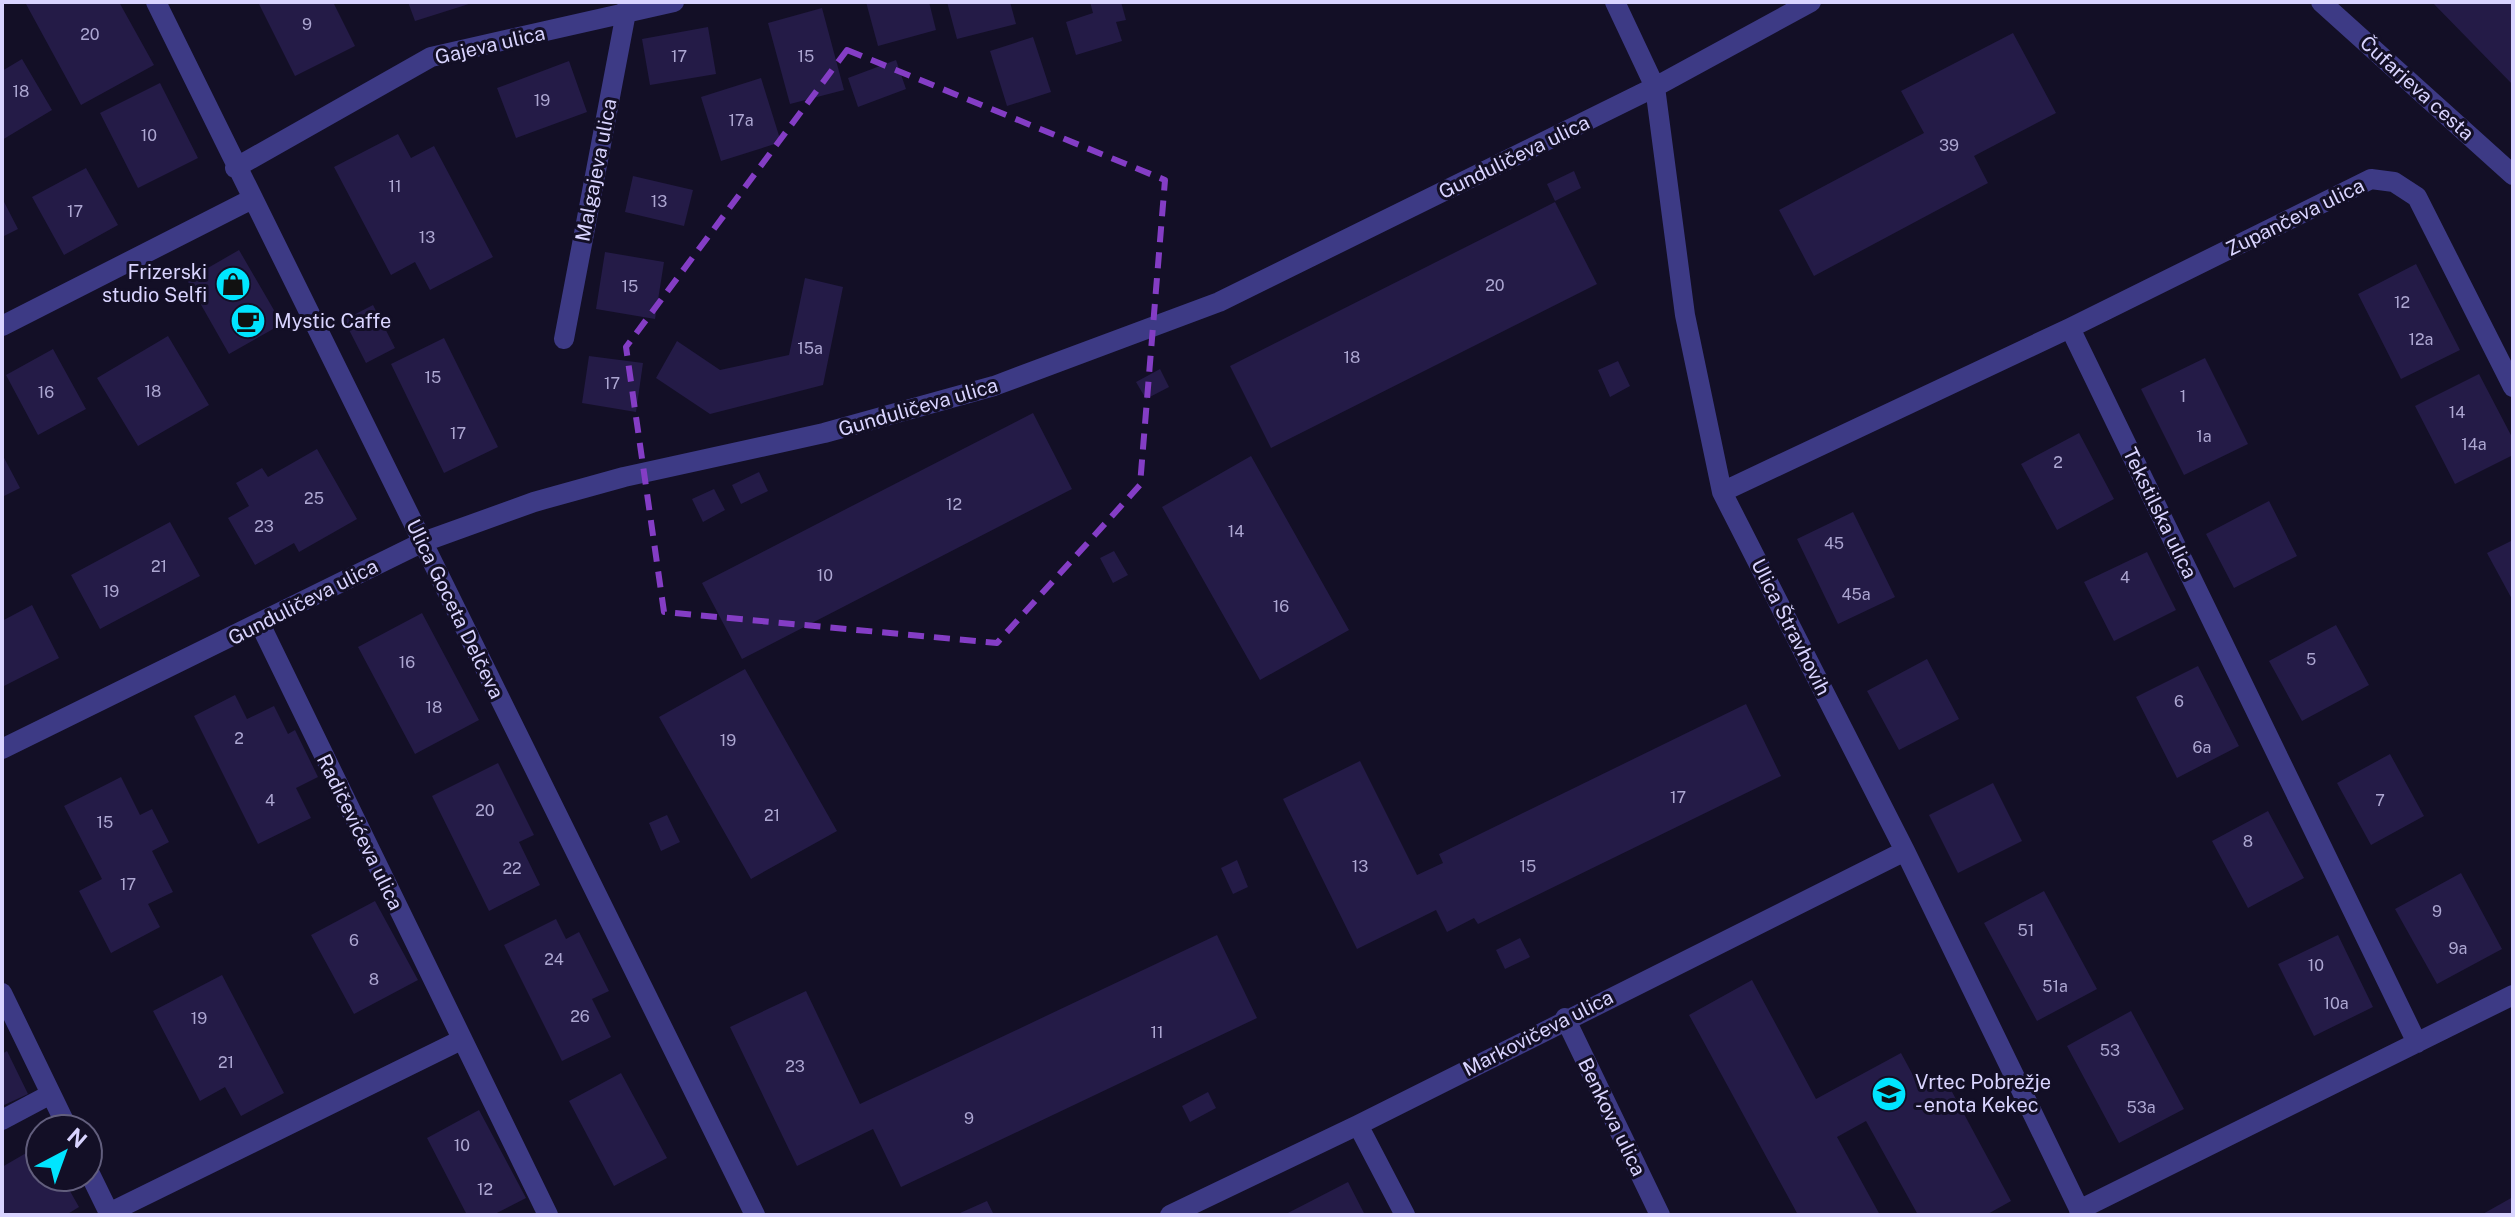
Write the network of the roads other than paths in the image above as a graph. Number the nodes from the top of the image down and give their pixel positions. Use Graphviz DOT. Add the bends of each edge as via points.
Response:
graph roads {
  1 [pos="156,2"];
  2 [pos="674,2"];
  3 [pos="1615,2"];
  4 [pos="1811,2"];
  5 [pos="2321,2"];
  6 [pos="626,8"];
  7 [pos="1655,87"];
  8 [pos="235,168"];
  9 [pos="2513,175"];
  10 [pos="250,200"];
  11 [pos="2,326"];
  12 [pos="2070,328"];
  13 [pos="564,339"];
  14 [pos="2513,387"];
  15 [pos="1722,492"];
  16 [pos="423,542"];
  17 [pos="260,624"];
  18 [pos="2,749"];
  19 [pos="1905,851"];
  20 [pos="2,993"];
  21 [pos="2513,995"];
  22 [pos="1565,1018"];
  23 [pos="461,1040"];
  24 [pos="2417,1043"];
  25 [pos="51,1094"];
  26 [pos="60,1113"];
  27 [pos="2,1120"];
  28 [pos="1358,1125"];
  29 [pos="99,1193"];
  30 [pos="2081,1212"];
  31 [pos="109,1214"];
  32 [pos="548,1215"];
  33 [pos="755,1215"];
  34 [pos="1170,1215"];
  35 [pos="1405,1215"];
  36 [pos="1660,1215"];
  1 -- 8 [label="street, Ulica Goceta Delčeva"];
  2 -- 6 [label="street, Gajeva ulica"];
  3 -- 7 [label="street, Ulica Štravhovih"];
  4 -- 7 [label="street, Gunduličeva ulica"];
  5 -- 9 [label="street, Čufarjeva cesta"];
  6 -- 8 [label="street, Gajeva ulica" via="431,57"];
  6 -- 13 [label="street, Malgajeva ulica"];
  7 -- 15 [label="street, Ulica Štravhovih" via="1685,315"];
  7 -- 16 [label="street, Gunduličeva ulica" via="1219,302 1122,341 994,386 824,433 624,477"];
  8 -- 10 [label="street, Ulica Goceta Delčeva"];
  10 -- 11 [label="street"];
  10 -- 16 [label="street, Ulica Goceta Delčeva"];
  12 -- 14 [label="street, Zupančeva ulica" via="2371,179 2394,182 2417,197 2431,218"];
  12 -- 15 [label="street"];
  12 -- 24 [label="street, Tekstilska ulica"];
  15 -- 19 [label="street, Ulica Štravhovih"];
  16 -- 17 [label="street, Gunduličeva ulica"];
  16 -- 33 [label="street, Ulica Goceta Delčeva"];
  17 -- 18 [label="street, Gunduličeva ulica"];
  17 -- 23 [label="street, Radičevićeva ulica"];
  19 -- 22 [label="street, Markovičeva ulica"];
  19 -- 30 [label="street, Ulica Štravhovih"];
  20 -- 25 [label="street"];
  21 -- 24 [label="street"];
  22 -- 28 [label="street, Markovičeva ulica"];
  22 -- 36 [label="street, Benkova ulica"];
  23 -- 31 [label="street"];
  23 -- 32 [label="street, Radičevićeva ulica"];
  24 -- 30 [label="street"];
  25 -- 26 [label="street"];
  25 -- 27 [label="street"];
  28 -- 34 [label="street, Markovičeva ulica"];
  28 -- 35 [label="street"];
  29 -- 31 [label="street"];
}
